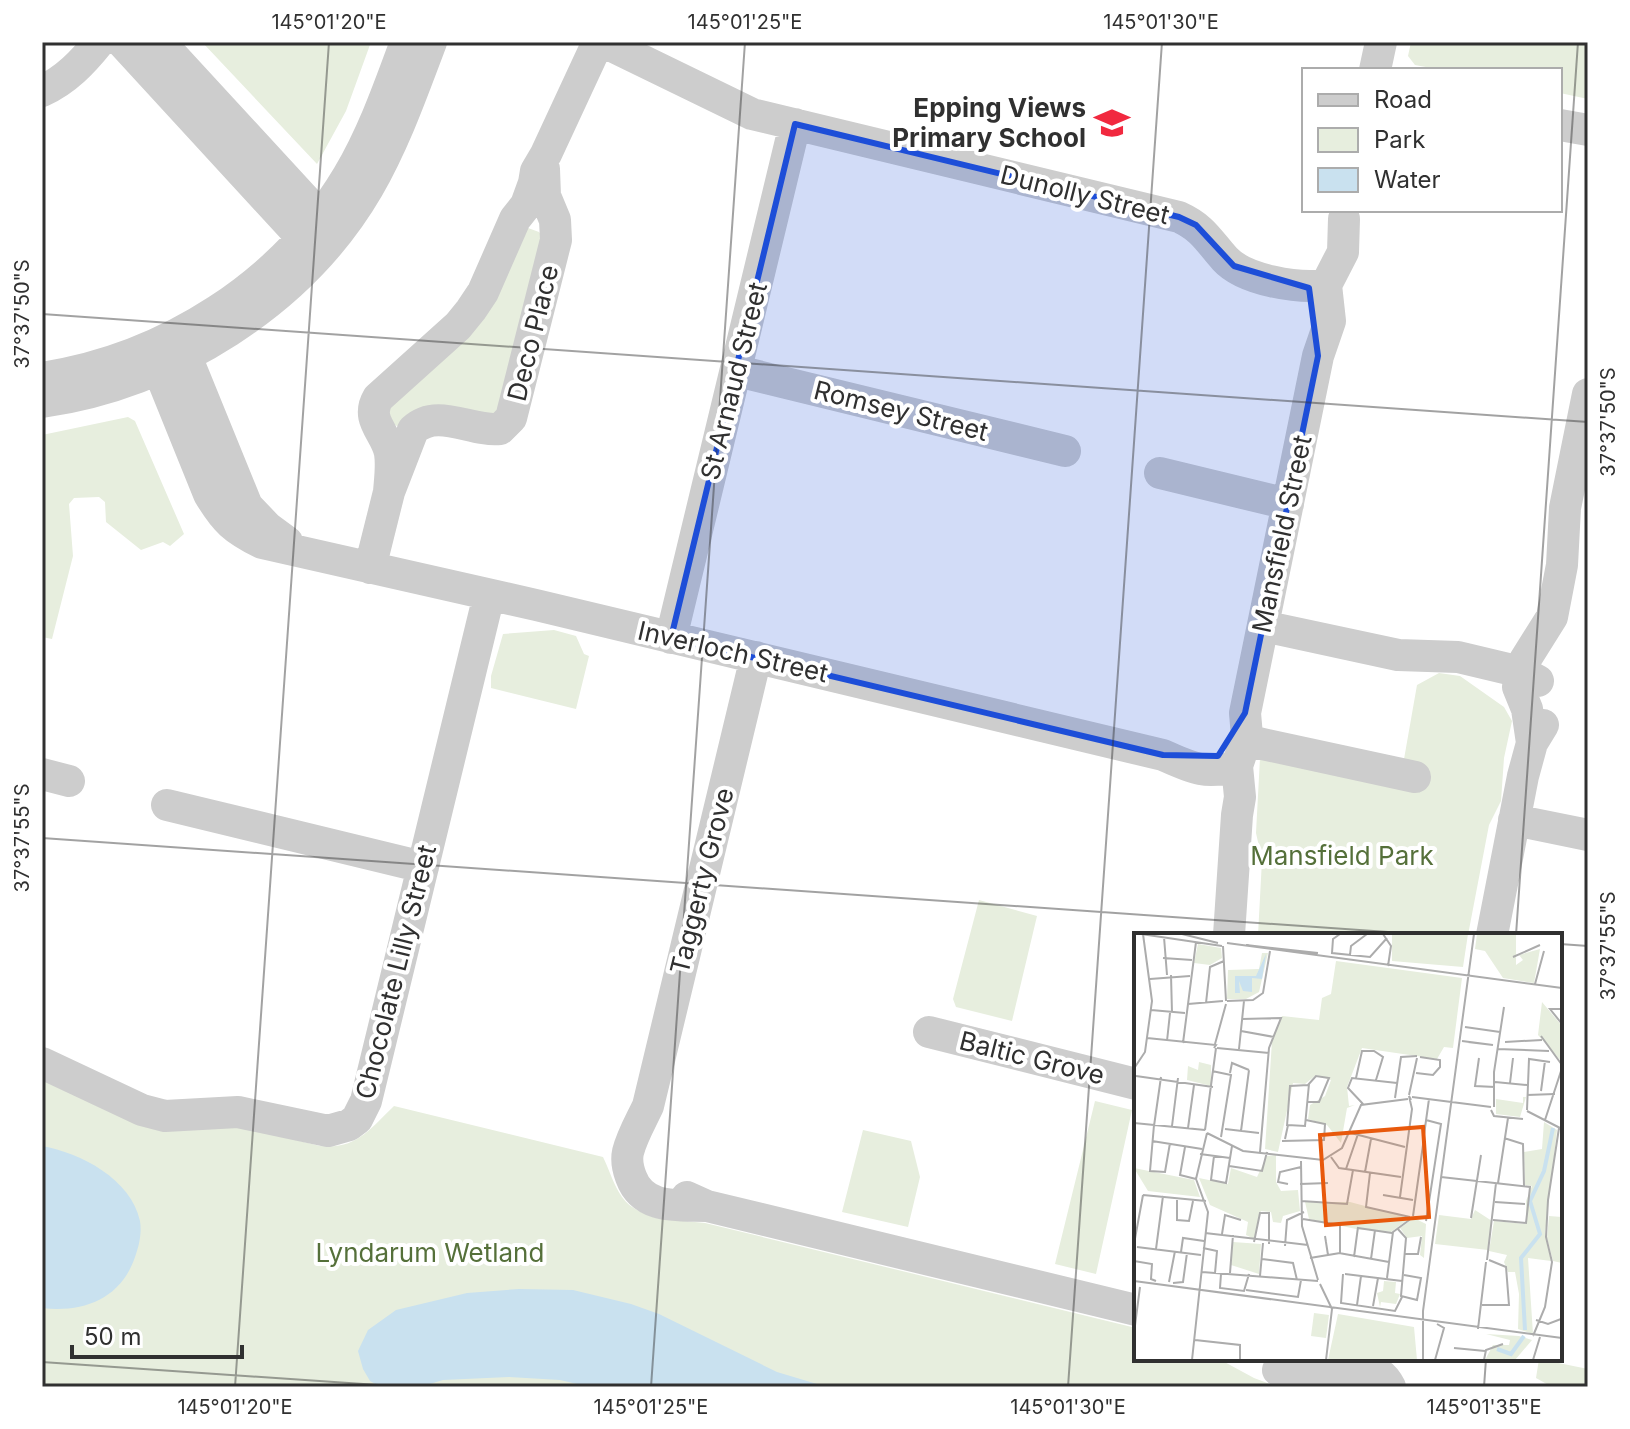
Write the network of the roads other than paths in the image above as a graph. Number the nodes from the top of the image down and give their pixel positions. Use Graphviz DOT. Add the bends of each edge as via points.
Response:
graph roads {
  1 [pos="99,42"];
  2 [pos="122,42"];
  3 [pos="160,42"];
  4 [pos="406,42"];
  5 [pos="431,42"];
  6 [pos="601,42"];
  7 [pos="1381,42"];
  8 [pos="1375,68"];
  9 [pos="42,91"];
  10 [pos="795,124"];
  11 [pos="1562,125"];
  12 [pos="1588,130"];
  13 [pos="546,154"];
  14 [pos="1345,214"];
  15 [pos="510,229"];
  16 [pos="319,236"];
  17 [pos="556,240"];
  18 [pos="1315,282"];
  19 [pos="168,352"];
  20 [pos="737,371"];
  21 [pos="42,378"];
  22 [pos="1588,394"];
  23 [pos="42,402"];
  24 [pos="373,415"];
  25 [pos="416,428"];
  26 [pos="1065,451"];
  27 [pos="1160,473"];
  28 [pos="389,492"];
  29 [pos="1288,504"];
  30 [pos="370,568"];
  31 [pos="489,595"];
  32 [pos="1263,626"];
  33 [pos="671,638"];
  34 [pos="756,657"];
  35 [pos="1525,680"];
  36 [pos="1232,759"];
  37 [pos="1415,777"];
  38 [pos="167,805"];
  39 [pos="1514,820"];
  40 [pos="1588,835"];
  41 [pos="423,867"];
  42 [pos="1229,933"];
  43 [pos="1492,933"];
  44 [pos="929,1032"];
  45 [pos="42,1063"];
  46 [pos="1134,1083"];
  47 [pos="1134,1310"];
  48 [pos="1266,1364"];
  49 [pos="1349,1372"];
  50 [pos="1388,1376"];
  51 [pos="1311,1387"];
  1 -- 9 [label="street" via="85,60"];
  2 -- 16 [label="street"];
  3 -- 16 [label="street"];
  4 -- 16 [label="street" via="379,115"];
  5 -- 16 [label="street" via="402,122 368,189"];
  6 -- 10 [label="street, Dunolly Street" via="738,109"];
  6 -- 13 [label="street, Deco Place"];
  7 -- 8 [label="street"];
  10 -- 18 [label="street, Dunolly Street" via="1179,217 1196,225 1234,266"];
  10 -- 20 [label="street, St Arnaud Street"];
  11 -- 12 [label="street"];
  13 -- 15 [label="street, Deco Place" via="526,205"];
  13 -- 17 [label="street, Deco Place" via="544,188"];
  14 -- 18 [label="street, Mansfield Street" via="1343,252"];
  15 -- 17 [label="street, Deco Place" via="537,222"];
  15 -- 24 [label="street, Deco Place" via="471,310 378,398"];
  16 -- 19 [label="street" via="266,302 233,328"];
  17 -- 25 [label="street, Deco Place" via="508,424 491,430 447,420"];
  18 -- 29 [label="street, Mansfield Street" via="1330,321"];
  19 -- 21 [label="street"];
  19 -- 23 [label="street" via="124,383"];
  19 -- 30 [label="street, Inverloch Street" via="209,494 234,529 262,543"];
  20 -- 26 [label="street, Romsey Street"];
  20 -- 33 [label="street, St Arnaud Street"];
  22 -- 35 [label="street" via="1565,508 1552,617"];
  24 -- 25 [label="street, Deco Place" via="392,429"];
  24 -- 28 [label="street" via="391,456"];
  25 -- 28 [label="street"];
  27 -- 29 [label="street"];
  28 -- 30 [label="street"];
  29 -- 32 [label="street, Mansfield Street"];
  30 -- 31 [label="street, Inverloch Street"];
  31 -- 33 [label="street, Inverloch Street"];
  31 -- 41 [label="street, Chocolate Lilly Street"];
  32 -- 35 [label="street" via="1398,655 1471,661"];
  32 -- 36 [label="street, Mansfield Street" via="1245,713 1223,745"];
  33 -- 34 [label="street, Inverloch Street"];
  34 -- 36 [label="street, Inverloch Street" via="1163,755"];
  34 -- 47 [label="street, Taggerty Grove" via="648,1106 627,1156 633,1183 652,1202 707,1206"];
  35 -- 39 [label="street" via="1532,743"];
  36 -- 37 [label="street, Inverloch Street"];
  36 -- 42 [label="street" via="1240,797"];
  38 -- 41 [label="street"];
  39 -- 40 [label="street"];
  39 -- 43 [label="street"];
  41 -- 45 [label="street, Chocolate Lilly Street" via="366,1101 349,1125 328,1131 238,1112 180,1117 152,1113"];
  44 -- 46 [label="street, Baltic Grove"];
  48 -- 49 [label="street" via="1326,1375"];
  48 -- 51 [label="street"];
  49 -- 50 [label="street" via="1368,1368"];
}
